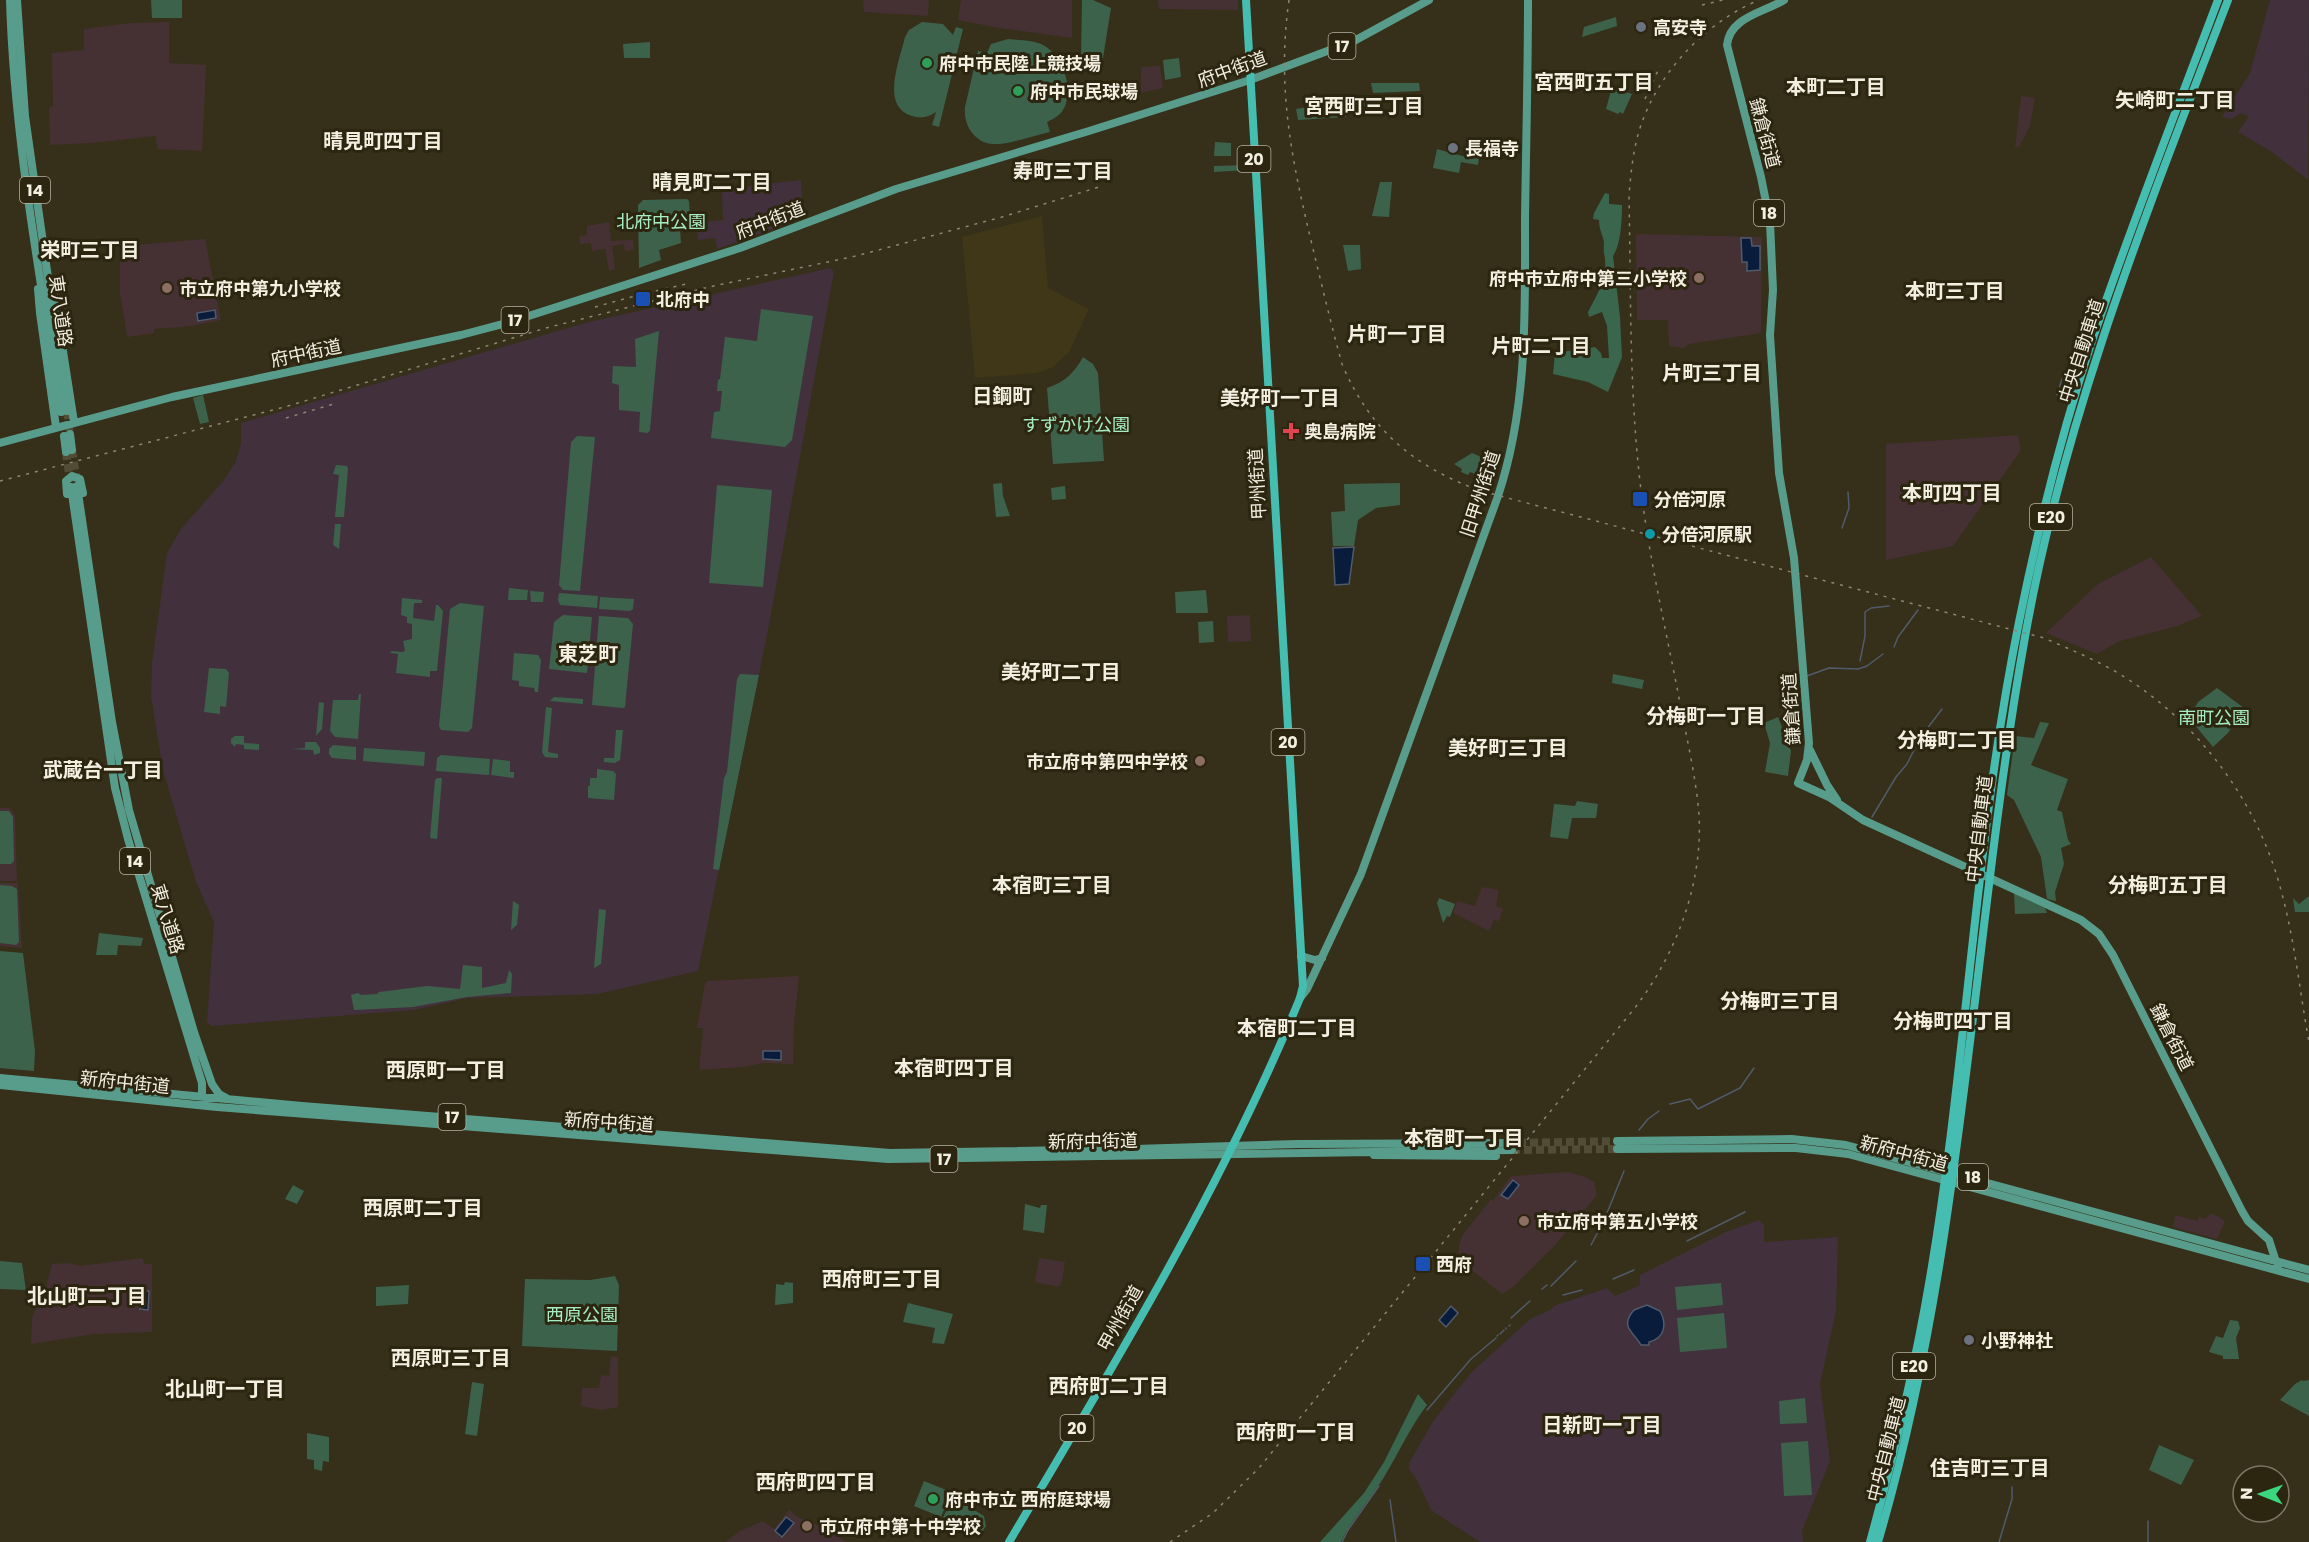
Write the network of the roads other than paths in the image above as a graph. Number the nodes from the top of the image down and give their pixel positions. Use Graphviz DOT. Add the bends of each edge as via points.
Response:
graph roads {
  1 [pos="10,0"];
  2 [pos="17,0"];
  3 [pos="1246,0"];
  4 [pos="1429,0"];
  5 [pos="1528,0"];
  6 [pos="1784,0"];
  7 [pos="2218,0"];
  8 [pos="2228,0"];
  9 [pos="1250,80"];
  10 [pos="37,202"];
  11 [pos="34,233"];
  12 [pos="42,260"];
  13 [pos="64,411"];
  14 [pos="74,422"];
  15 [pos="56,427"];
  16 [pos="67,435"];
  17 [pos="0,443"];
  18 [pos="69,451"];
  19 [pos="90,620"];
  20 [pos="98,624"];
  21 [pos="1809,748"];
  22 [pos="119,760"];
  23 [pos="1840,804"];
  24 [pos="119,807"];
  25 [pos="136,833"];
  26 [pos="140,877"];
  27 [pos="1301,956"];
  28 [pos="1322,958"];
  29 [pos="1299,1001"];
  30 [pos="194,1032"];
  31 [pos="0,1078"];
  32 [pos="0,1085"];
  33 [pos="203,1100"];
  34 [pos="230,1100"];
  35 [pos="369,1111"];
  36 [pos="440,1116"];
  37 [pos="395,1121"];
  38 [pos="466,1126"];
  39 [pos="1501,1138"];
  40 [pos="1341,1144"];
  41 [pos="1233,1145"];
  42 [pos="1363,1152"];
  43 [pos="1228,1155"];
  44 [pos="1496,1156"];
  45 [pos="2275,1261"];
  46 [pos="2309,1270"];
  47 [pos="2279,1271"];
  48 [pos="2309,1279"];
  49 [pos="1009,1542"];
  50 [pos="1870,1542"];
  51 [pos="1878,1542"];
  1 -- 11 [label="main road, 東八道路 / 14"];
  2 -- 10 [label="main road, 東八道路 / 14" via="22,89"];
  3 -- 9 [label="highway, 甲州街道 / 20"];
  4 -- 9 [label="main road, 府中街道 / 17" via="1354,41"];
  5 -- 28 [label="main road, 旧甲州街道" via="1525,335 1509,458 1361,874"];
  6 -- 21 [label="main road, 鎌倉街道 / 18" via="1733,28 1727,51 1770,222 1770,335 1779,473 1794,558"];
  7 -- 50 [label="highway, 中央自動車道 / E20" via="2090,345 2040,524 2018,625 1995,768 1931,1275 1903,1418"];
  8 -- 51 [label="highway, 中央自動車道 / E20" via="2099,348 2046,537 2003,769 1966,1088 1939,1277 1910,1422"];
  9 -- 14 [label="main road, 府中街道 / 17" via="896,189 740,248 510,322"];
  9 -- 27 [label="highway, 甲州街道 / 20"];
  10 -- 11 [label="main road" via="33,201"];
  10 -- 12 [label="main road, 東八道路 / 14"];
  11 -- 12 [label="main road, 東八道路 / 14"];
  12 -- 13 [label="main road, 東八道路 / 14"];
  12 -- 14 [label="main road, 14" via="56,302"];
  12 -- 15 [label="main road, 14" via="40,313"];
  14 -- 15 [label="main road, 府中街道 / 17"];
  15 -- 17 [label="main road, 府中街道 / 17"];
  16 -- 18 [label="main road"];
  19 -- 20 [label="main road, 東八道路 / 14" via="74,486"];
  19 -- 20 [label="main road, 14" via="81,592 66,484 72,476 81,482 98,595"];
  19 -- 24 [label="main road, 東八道路 / 14"];
  20 -- 22 [label="main road, 東八道路 / 14"];
  21 -- 23 [label="main road, 18"];
  21 -- 23 [label="main road, 鎌倉街道 / 18" via="1798,783"];
  22 -- 24 [label="main road" via="125,806"];
  22 -- 25 [label="main road, 東八道路 / 14"];
  23 -- 45 [label="main road, 鎌倉街道 / 18" via="1863,820 2081,920 2099,934 2242,1211 2269,1240"];
  24 -- 26 [label="main road, 東八道路 / 14"];
  25 -- 26 [label="main road" via="130,834"];
  25 -- 30 [label="main road, 東八道路 / 14"];
  26 -- 33 [label="main road, 東八道路 / 14" via="202,1083"];
  27 -- 28 [label="main road"];
  27 -- 29 [label="highway, 甲州街道 / 20"];
  28 -- 29 [label="main road, 旧甲州街道"];
  29 -- 41 [label="highway, 20"];
  30 -- 33 [label="main road, 東八道路 / 14" via="207,1081"];
  30 -- 34 [label="main road, 東八道路 / 14" via="213,1087"];
  31 -- 33 [label="main road, 新府中街道 / 17"];
  32 -- 33 [label="main road, 新府中街道 / 17"];
  33 -- 34 [label="main road, 新府中街道 / 17"];
  33 -- 37 [label="main road, 新府中街道 / 17"];
  34 -- 35 [label="main road, 新府中街道 / 17"];
  35 -- 36 [label="main road, 新府中街道 / 17"];
  35 -- 37 [label="main road" via="401,1117"];
  36 -- 38 [label="main road" via="434,1119"];
  36 -- 41 [label="main road, 新府中街道 / 17" via="890,1153"];
  37 -- 38 [label="main road, 新府中街道 / 17"];
  38 -- 43 [label="main road, 新府中街道 / 17" via="888,1159"];
  39 -- 40 [label="main road"];
  40 -- 41 [label="main road"];
  40 -- 42 [label="main road" via="1515,1147"];
  41 -- 43 [label="highway, 20"];
  42 -- 43 [label="main road"];
  42 -- 44 [label="main road" via="1382,1156"];
  43 -- 49 [label="highway, 甲州街道 / 20"];
  45 -- 46 [label="main road, 18"];
  45 -- 47 [label="main road, 鎌倉街道 / 18"];
  45 -- 47 [label="main road, 新府中街道 / 18" via="1846,1145 1792,1139 1617,1145 1796,1148 1848,1154"];
  47 -- 48 [label="main road, 18"];
}
